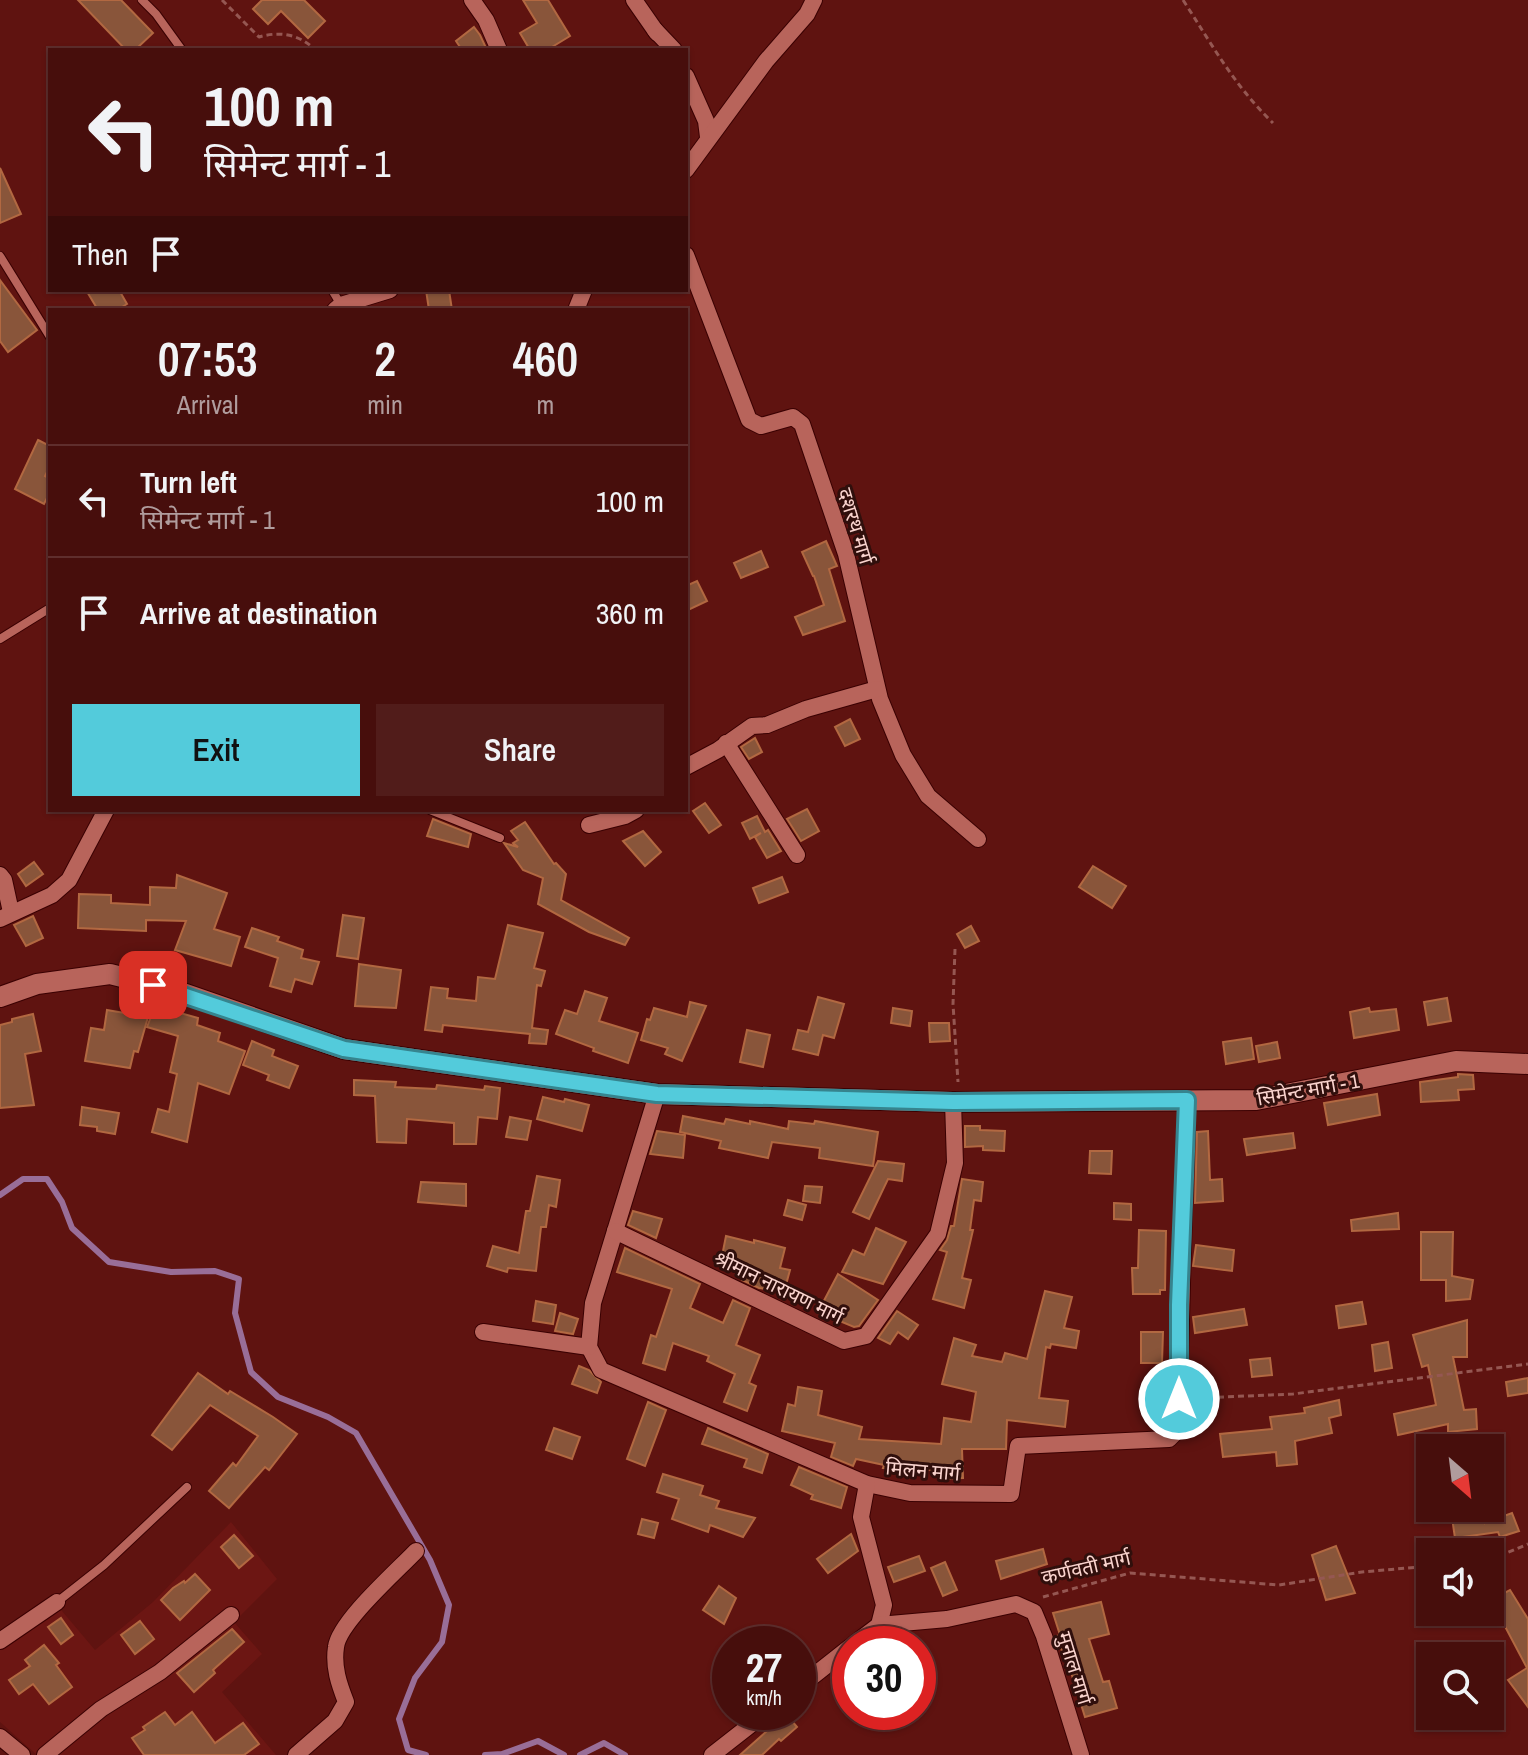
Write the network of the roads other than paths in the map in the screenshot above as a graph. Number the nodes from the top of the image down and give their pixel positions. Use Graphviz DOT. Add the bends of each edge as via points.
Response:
graph roads {
  1 [pos="142,0"];
  2 [pos="472,0"];
  3 [pos="634,0"];
  4 [pos="814,0"];
  5 [pos="181,48"];
  6 [pos="498,48"];
  7 [pos="672,48"];
  8 [pos="688,80"];
  9 [pos="708,137"];
  10 [pos="688,167"];
  11 [pos="0,256"];
  12 [pos="688,260"];
  13 [pos="381,292"];
  14 [pos="336,302"];
  15 [pos="48,334"];
  16 [pos="48,609"];
  17 [pos="0,639"];
  18 [pos="877,689"];
  19 [pos="726,743"];
  20 [pos="688,766"];
  21 [pos="105,812"];
  22 [pos="435,812"];
  23 [pos="632,812"];
  24 [pos="589,825"];
  25 [pos="500,838"];
  26 [pos="978,839"];
  27 [pos="797,855"];
  28 [pos="0,875"];
  29 [pos="5,915"];
  30 [pos="0,997"];
  31 [pos="1528,1064"];
  32 [pos="657,1094"];
  33 [pos="1187,1100"];
  34 [pos="956,1102"];
  35 [pos="615,1231"];
  36 [pos="483,1332"];
  37 [pos="589,1347"];
  38 [pos="867,1484"];
  39 [pos="187,1487"];
  40 [pos="416,1551"];
  41 [pos="57,1602"];
  42 [pos="231,1615"];
  43 [pos="879,1625"];
  44 [pos="0,1641"];
  45 [pos="832,1662"];
  46 [pos="816,1674"];
  47 [pos="744,1730"];
  48 [pos="0,1737"];
  49 [pos="22,1755"];
  50 [pos="45,1755"];
  51 [pos="296,1755"];
  52 [pos="712,1755"];
  53 [pos="1081,1755"];
  1 -- 5 [label="lane"];
  2 -- 6 [label="street"];
  3 -- 7 [label="street"];
  4 -- 9 [label="street"];
  8 -- 9 [label="street"];
  9 -- 10 [label="street"];
  11 -- 15 [label="lane"];
  12 -- 18 [label="street, दशरथ मार्ग" via="749,420 761,426 793,417 802,424 846,554"];
  13 -- 14 [label="street"];
  16 -- 17 [label="lane"];
  18 -- 19 [label="street" via="752,726"];
  18 -- 26 [label="street, दशरथ मार्ग" via="903,755 928,796"];
  19 -- 20 [label="street"];
  19 -- 27 [label="street"];
  21 -- 29 [label="street" via="69,880 52,895"];
  22 -- 25 [label="lane"];
  23 -- 24 [label="street"];
  28 -- 29 [label="street"];
  30 -- 32 [label="street, सिमेन्ट मार्ग - 1" via="37,984 110,974 174,990 344,1049"];
  31 -- 33 [label="street, सिमेन्ट मार्ग - 1" via="1456,1061 1256,1100"];
  32 -- 34 [label="street, सिमेन्ट मार्ग - 1"];
  32 -- 35 [label="street"];
  33 -- 34 [label="street, सिमेन्ट मार्ग - 1"];
  33 -- 38 [label="street, मिलन मार्ग" via="1178,1430 1169,1439 1018,1446 1011,1494 910,1493"];
  34 -- 35 [label="street, श्रीमान नारायण मार्ग" via="955,1163 938,1234 866,1336 844,1341"];
  35 -- 37 [label="street" via="593,1303"];
  36 -- 37 [label="street"];
  37 -- 38 [label="street, मिलन मार्ग" via="601,1370"];
  38 -- 43 [label="street" via="861,1517 884,1605"];
  39 -- 41 [label="lane"];
  40 -- 51 [label="street" via="347,1623 336,1645 336,1678 346,1702 335,1721"];
  41 -- 44 [label="street"];
  42 -- 50 [label="street"];
  43 -- 53 [label="street, मुनाल मार्ग" via="947,1619 1016,1604 1034,1612"];
  45 -- 46 [label="street"];
  47 -- 52 [label="street"];
  48 -- 49 [label="street"];
}
